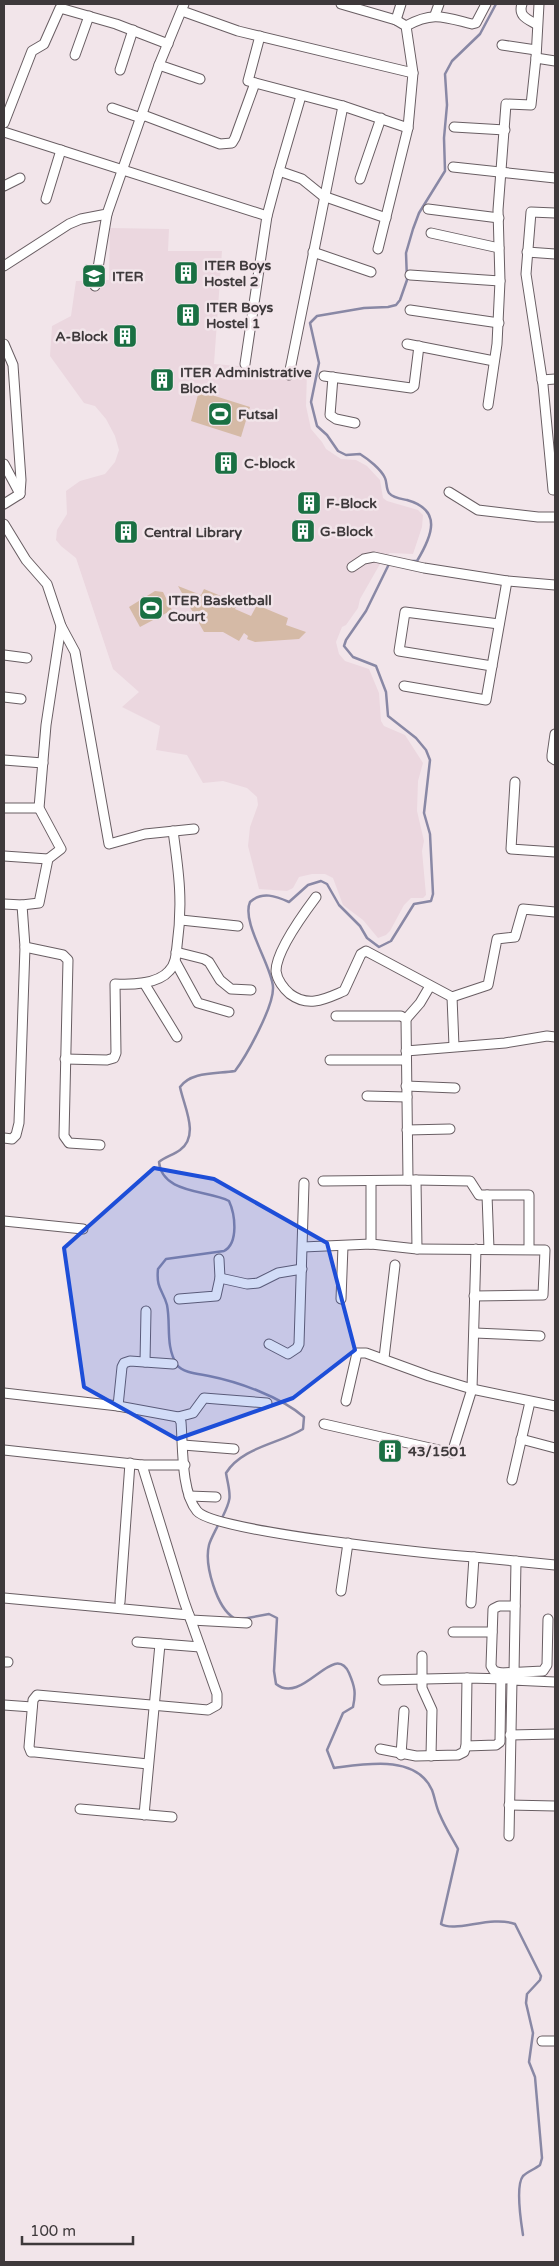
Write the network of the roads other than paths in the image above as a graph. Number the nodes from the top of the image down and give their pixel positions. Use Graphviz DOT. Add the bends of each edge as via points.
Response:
graph roads {
  1 [pos="341,4"];
  2 [pos="401,4"];
  3 [pos="439,4"];
  4 [pos="486,4"];
  5 [pos="522,4"];
  6 [pos="539,4"];
  7 [pos="60,6"];
  8 [pos="183,7"];
  9 [pos="435,15"];
  10 [pos="89,16"];
  11 [pos="396,20"];
  12 [pos="536,24"];
  13 [pos="406,26"];
  14 [pos="133,30"];
  15 [pos="260,36"];
  16 [pos="168,44"];
  17 [pos="502,45"];
  18 [pos="536,54"];
  19 [pos="75,56"];
  20 [pos="555,61"];
  21 [pos="160,65"];
  22 [pos="120,70"];
  23 [pos="413,73"];
  24 [pos="200,79"];
  25 [pos="255,83"];
  26 [pos="301,96"];
  27 [pos="343,106"];
  28 [pos="112,108"];
  29 [pos="142,117"];
  30 [pos="381,118"];
  31 [pos="4,123"];
  32 [pos="454,127"];
  33 [pos="408,128"];
  34 [pos="504,130"];
  35 [pos="4,132"];
  36 [pos="60,150"];
  37 [pos="453,167"];
  38 [pos="123,170"];
  39 [pos="279,171"];
  40 [pos="502,172"];
  41 [pos="20,178"];
  42 [pos="555,178"];
  43 [pos="360,179"];
  44 [pos="7,184"];
  45 [pos="323,196"];
  46 [pos="46,199"];
  47 [pos="428,209"];
  48 [pos="107,214"];
  49 [pos="555,214"];
  50 [pos="268,216"];
  51 [pos="386,218"];
  52 [pos="499,218"];
  53 [pos="431,233"];
  54 [pos="378,248"];
  55 [pos="499,248"];
  56 [pos="313,252"];
  57 [pos="528,252"];
  58 [pos="555,254"];
  59 [pos="4,266"];
  60 [pos="371,272"];
  61 [pos="410,275"];
  62 [pos="500,281"];
  63 [pos="95,286"];
  64 [pos="410,310"];
  65 [pos="499,323"];
  66 [pos="4,344"];
  67 [pos="407,344"];
  68 [pos="419,346"];
  69 [pos="494,361"];
  70 [pos="245,364"];
  71 [pos="289,375"];
  72 [pos="555,379"];
  73 [pos="542,380"];
  74 [pos="488,405"];
  75 [pos="355,423"];
  76 [pos="4,464"];
  77 [pos="553,464"];
  78 [pos="555,490"];
  79 [pos="449,492"];
  80 [pos="20,494"];
  81 [pos="4,504"];
  82 [pos="555,516"];
  83 [pos="4,524"];
  84 [pos="352,567"];
  85 [pos="506,581"];
  86 [pos="555,584"];
  87 [pos="499,624"];
  88 [pos="62,626"];
  89 [pos="4,655"];
  90 [pos="27,658"];
  91 [pos="492,666"];
  92 [pos="404,686"];
  93 [pos="4,697"];
  94 [pos="21,698"];
  95 [pos="555,734"];
  96 [pos="4,760"];
  97 [pos="555,760"];
  98 [pos="43,763"];
  99 [pos="515,782"];
  100 [pos="4,808"];
  101 [pos="39,808"];
  102 [pos="194,829"];
  103 [pos="173,831"];
  104 [pos="555,852"];
  105 [pos="4,856"];
  106 [pos="48,860"];
  107 [pos="316,897"];
  108 [pos="4,904"];
  109 [pos="22,905"];
  110 [pos="555,912"];
  111 [pos="181,920"];
  112 [pos="238,926"];
  113 [pos="25,947"];
  114 [pos="175,957"];
  115 [pos="144,983"];
  116 [pos="430,986"];
  117 [pos="251,990"];
  118 [pos="452,997"];
  119 [pos="229,1012"];
  120 [pos="336,1016"];
  121 [pos="406,1018"];
  122 [pos="178,1037"];
  123 [pos="555,1037"];
  124 [pos="454,1046"];
  125 [pos="406,1055"];
  126 [pos="65,1059"];
  127 [pos="330,1060"];
  128 [pos="406,1086"];
  129 [pos="455,1088"];
  130 [pos="367,1096"];
  131 [pos="407,1097"];
  132 [pos="407,1130"];
  133 [pos="450,1130"];
  134 [pos="4,1138"];
  135 [pos="100,1145"];
  136 [pos="323,1180"];
  137 [pos="412,1180"];
  138 [pos="371,1181"];
  139 [pos="304,1183"];
  140 [pos="487,1195"];
  141 [pos="4,1221"];
  142 [pos="83,1229"];
  143 [pos="371,1244"];
  144 [pos="343,1246"];
  145 [pos="303,1247"];
  146 [pos="418,1249"];
  147 [pos="476,1249"];
  148 [pos="489,1249"];
  149 [pos="529,1249"];
  150 [pos="219,1259"];
  151 [pos="395,1265"];
  152 [pos="302,1269"];
  153 [pos="220,1278"];
  154 [pos="474,1296"];
  155 [pos="179,1299"];
  156 [pos="341,1299"];
  157 [pos="146,1311"];
  158 [pos="475,1334"];
  159 [pos="540,1336"];
  160 [pos="269,1344"];
  161 [pos="384,1358"];
  162 [pos="145,1362"];
  163 [pos="173,1364"];
  164 [pos="472,1390"];
  165 [pos="4,1393"];
  166 [pos="346,1401"];
  167 [pos="530,1402"];
  168 [pos="267,1404"];
  169 [pos="118,1406"];
  170 [pos="555,1406"];
  171 [pos="178,1417"];
  172 [pos="324,1424"];
  173 [pos="521,1439"];
  174 [pos="183,1445"];
  175 [pos="555,1448"];
  176 [pos="234,1449"];
  177 [pos="4,1450"];
  178 [pos="130,1463"];
  179 [pos="142,1465"];
  180 [pos="185,1465"];
  181 [pos="512,1480"];
  182 [pos="189,1496"];
  183 [pos="216,1498"];
  184 [pos="348,1543"];
  185 [pos="474,1557"];
  186 [pos="516,1561"];
  187 [pos="555,1565"];
  188 [pos="341,1591"];
  189 [pos="4,1598"];
  190 [pos="120,1602"];
  191 [pos="471,1602"];
  192 [pos="515,1606"];
  193 [pos="190,1617"];
  194 [pos="548,1619"];
  195 [pos="247,1623"];
  196 [pos="453,1632"];
  197 [pos="492,1632"];
  198 [pos="138,1642"];
  199 [pos="160,1644"];
  200 [pos="200,1646"];
  201 [pos="422,1656"];
  202 [pos="501,1676"];
  203 [pos="513,1676"];
  204 [pos="467,1678"];
  205 [pos="383,1680"];
  206 [pos="421,1680"];
  207 [pos="555,1682"];
  208 [pos="4,1705"];
  209 [pos="154,1706"];
  210 [pos="32,1708"];
  211 [pos="404,1711"];
  212 [pos="555,1733"];
  213 [pos="510,1735"];
  214 [pos="466,1746"];
  215 [pos="380,1749"];
  216 [pos="401,1755"];
  217 [pos="431,1756"];
  218 [pos="148,1764"];
  219 [pos="509,1806"];
  220 [pos="555,1806"];
  221 [pos="80,1809"];
  222 [pos="144,1815"];
  223 [pos="172,1817"];
  224 [pos="509,1836"];
  225 [pos="542,2041"];
  226 [pos="555,2041"];
  1 -- 11 [label="street"];
  2 -- 11 [label="street"];
  3 -- 9 [label="street"];
  4 -- 9 [label="street" via="476,23 472,24"];
  5 -- 12 [label="street" via="523,17"];
  6 -- 12 [label="street"];
  7 -- 10 [label="street"];
  7 -- 31 [label="street" via="44,44 32,51"];
  8 -- 15 [label="street"];
  8 -- 16 [label="street"];
  9 -- 13 [label="street"];
  10 -- 14 [label="street"];
  10 -- 19 [label="street"];
  11 -- 13 [label="street"];
  12 -- 18 [label="street"];
  13 -- 23 [label="street"];
  14 -- 16 [label="street"];
  14 -- 22 [label="street"];
  15 -- 23 [label="street"];
  15 -- 25 [label="street" via="248,81"];
  16 -- 21 [label="street"];
  17 -- 18 [label="street"];
  18 -- 20 [label="street"];
  18 -- 34 [label="street" via="531,105 506,104"];
  21 -- 24 [label="street"];
  21 -- 29 [label="street"];
  23 -- 33 [label="street"];
  25 -- 26 [label="street"];
  25 -- 29 [label="street" via="235,138 227,144"];
  26 -- 27 [label="street"];
  26 -- 39 [label="street"];
  27 -- 30 [label="street"];
  27 -- 45 [label="street"];
  28 -- 29 [label="street"];
  29 -- 38 [label="street"];
  30 -- 33 [label="street"];
  30 -- 43 [label="street"];
  32 -- 34 [label="street"];
  33 -- 51 [label="street"];
  34 -- 40 [label="street"];
  35 -- 36 [label="street"];
  36 -- 38 [label="street"];
  36 -- 46 [label="street"];
  37 -- 40 [label="street"];
  38 -- 48 [label="street"];
  38 -- 50 [label="street"];
  39 -- 45 [label="street" via="302,179"];
  39 -- 50 [label="street"];
  40 -- 42 [label="street"];
  40 -- 52 [label="street"];
  41 -- 44 [label="street"];
  45 -- 51 [label="street"];
  45 -- 56 [label="street"];
  47 -- 52 [label="street"];
  48 -- 59 [label="street" via="69,224"];
  48 -- 63 [label="street"];
  49 -- 57 [label="street" via="531,212"];
  50 -- 70 [label="street"];
  51 -- 54 [label="street"];
  52 -- 55 [label="street"];
  53 -- 55 [label="street"];
  55 -- 62 [label="street"];
  56 -- 60 [label="street"];
  56 -- 71 [label="street"];
  57 -- 58 [label="street"];
  57 -- 73 [label="street" via="526,274"];
  61 -- 62 [label="street"];
  62 -- 65 [label="street"];
  64 -- 65 [label="street"];
  65 -- 69 [label="street"];
  66 -- 80 [label="street" via="13,365"];
  67 -- 68 [label="street"];
  68 -- 69 [label="street"];
  68 -- 75 [label="street" via="414,386 411,388 328,376 330,415"];
  69 -- 74 [label="street"];
  72 -- 73 [label="street"];
  73 -- 77 [label="street"];
  76 -- 80 [label="street"];
  77 -- 78 [label="street"];
  79 -- 82 [label="street" via="478,510"];
  80 -- 81 [label="street"];
  83 -- 88 [label="street" via="26,560 48,584"];
  84 -- 85 [label="street" via="364,559 379,558"];
  85 -- 86 [label="street"];
  85 -- 87 [label="street"];
  87 -- 91 [label="street"];
  87 -- 91 [label="street" via="406,612 399,651"];
  88 -- 98 [label="street"];
  88 -- 103 [label="street" via="75,652 109,844"];
  89 -- 90 [label="street"];
  91 -- 92 [label="street" via="486,700"];
  93 -- 94 [label="street"];
  95 -- 97 [label="street" via="552,758"];
  96 -- 98 [label="street"];
  98 -- 101 [label="street"];
  99 -- 104 [label="street" via="511,849"];
  100 -- 101 [label="street"];
  101 -- 106 [label="street" via="61,849"];
  102 -- 103 [label="street"];
  103 -- 111 [label="street" via="181,883"];
  105 -- 106 [label="street"];
  106 -- 109 [label="street" via="39,904"];
  107 -- 116 [label="street" via="296,924 277,965 278,980 286,991 295,998 313,1003 344,990 361,954 366,951"];
  108 -- 109 [label="street"];
  109 -- 113 [label="street"];
  110 -- 118 [label="street" via="523,909 515,937 497,939 488,985"];
  111 -- 112 [label="street"];
  111 -- 114 [label="street"];
  113 -- 126 [label="street" via="63,955 68,960"];
  113 -- 134 [label="street" via="19,1123 12,1139"];
  114 -- 115 [label="street" via="166,974"];
  114 -- 117 [label="street" via="210,962 226,987"];
  114 -- 119 [label="street" via="198,1003"];
  115 -- 122 [label="street"];
  115 -- 126 [label="street" via="132,986 115,984 114,1058"];
  116 -- 118 [label="street"];
  116 -- 121 [label="street"];
  118 -- 124 [label="street"];
  120 -- 121 [label="street"];
  121 -- 125 [label="street"];
  123 -- 124 [label="street"];
  124 -- 125 [label="street"];
  125 -- 127 [label="street"];
  125 -- 128 [label="street"];
  126 -- 135 [label="street" via="65,1139 72,1144"];
  128 -- 129 [label="street"];
  128 -- 131 [label="street"];
  130 -- 131 [label="street"];
  131 -- 132 [label="street"];
  132 -- 133 [label="street"];
  132 -- 137 [label="street"];
  136 -- 138 [label="street"];
  137 -- 138 [label="street"];
  137 -- 140 [label="street" via="470,1180 479,1195"];
  137 -- 146 [label="street"];
  138 -- 143 [label="street"];
  139 -- 145 [label="street"];
  140 -- 148 [label="street"];
  140 -- 149 [label="street" via="529,1195"];
  141 -- 142 [label="street"];
  143 -- 144 [label="street"];
  143 -- 146 [label="street"];
  144 -- 145 [label="street"];
  144 -- 156 [label="street"];
  145 -- 152 [label="street"];
  146 -- 147 [label="street"];
  147 -- 148 [label="street"];
  147 -- 154 [label="street"];
  148 -- 149 [label="street"];
  149 -- 154 [label="street" via="544,1250 543,1295"];
  150 -- 153 [label="street"];
  151 -- 161 [label="street"];
  152 -- 153 [label="street" via="278,1273 252,1284"];
  152 -- 160 [label="street" via="297,1348 288,1354"];
  153 -- 155 [label="street" via="214,1298"];
  154 -- 158 [label="street"];
  157 -- 162 [label="street"];
  158 -- 159 [label="street"];
  158 -- 164 [label="street"];
  161 -- 164 [label="street"];
  161 -- 166 [label="street" via="357,1353"];
  162 -- 163 [label="street"];
  162 -- 169 [label="street" via="123,1365"];
  164 -- 167 [label="street"];
  164 -- 172 [label="street" via="452,1453"];
  165 -- 169 [label="street"];
  167 -- 170 [label="street"];
  167 -- 173 [label="street"];
  168 -- 171 [label="street" via="204,1398 193,1413"];
  169 -- 171 [label="street"];
  171 -- 174 [label="street"];
  173 -- 175 [label="street"];
  173 -- 181 [label="street"];
  174 -- 176 [label="street"];
  174 -- 180 [label="street"];
  177 -- 178 [label="street"];
  178 -- 179 [label="street"];
  178 -- 190 [label="street"];
  179 -- 180 [label="street"];
  179 -- 193 [label="street"];
  180 -- 182 [label="street"];
  182 -- 183 [label="street"];
  182 -- 184 [label="street" via="197,1511 209,1519"];
  184 -- 185 [label="street"];
  184 -- 188 [label="street"];
  185 -- 186 [label="street"];
  185 -- 191 [label="street"];
  186 -- 187 [label="street"];
  186 -- 192 [label="street"];
  189 -- 193 [label="street"];
  192 -- 197 [label="street" via="493,1609"];
  192 -- 203 [label="street"];
  193 -- 195 [label="street"];
  193 -- 200 [label="street"];
  194 -- 203 [label="street" via="546,1669"];
  196 -- 197 [label="street"];
  197 -- 202 [label="street" via="492,1669"];
  198 -- 199 [label="street"];
  199 -- 200 [label="street"];
  199 -- 209 [label="street"];
  200 -- 209 [label="street" via="217,1694 217,1706 208,1710"];
  201 -- 206 [label="street"];
  202 -- 203 [label="street"];
  202 -- 204 [label="street"];
  202 -- 214 [label="street" via="500,1742 496,1745"];
  203 -- 207 [label="street"];
  203 -- 213 [label="street"];
  204 -- 206 [label="street"];
  204 -- 214 [label="street"];
  205 -- 206 [label="street"];
  206 -- 217 [label="street" via="432,1710"];
  208 -- 210 [label="street"];
  209 -- 210 [label="street" via="40,1695 34,1697"];
  209 -- 218 [label="street"];
  210 -- 218 [label="street" via="31,1752"];
  211 -- 216 [label="street"];
  212 -- 213 [label="street"];
  213 -- 219 [label="street"];
  214 -- 217 [label="street" via="458,1755"];
  215 -- 216 [label="street"];
  216 -- 217 [label="street"];
  218 -- 222 [label="street"];
  219 -- 220 [label="street"];
  219 -- 224 [label="street"];
  221 -- 222 [label="street"];
  222 -- 223 [label="street"];
  225 -- 226 [label="street"];
}
